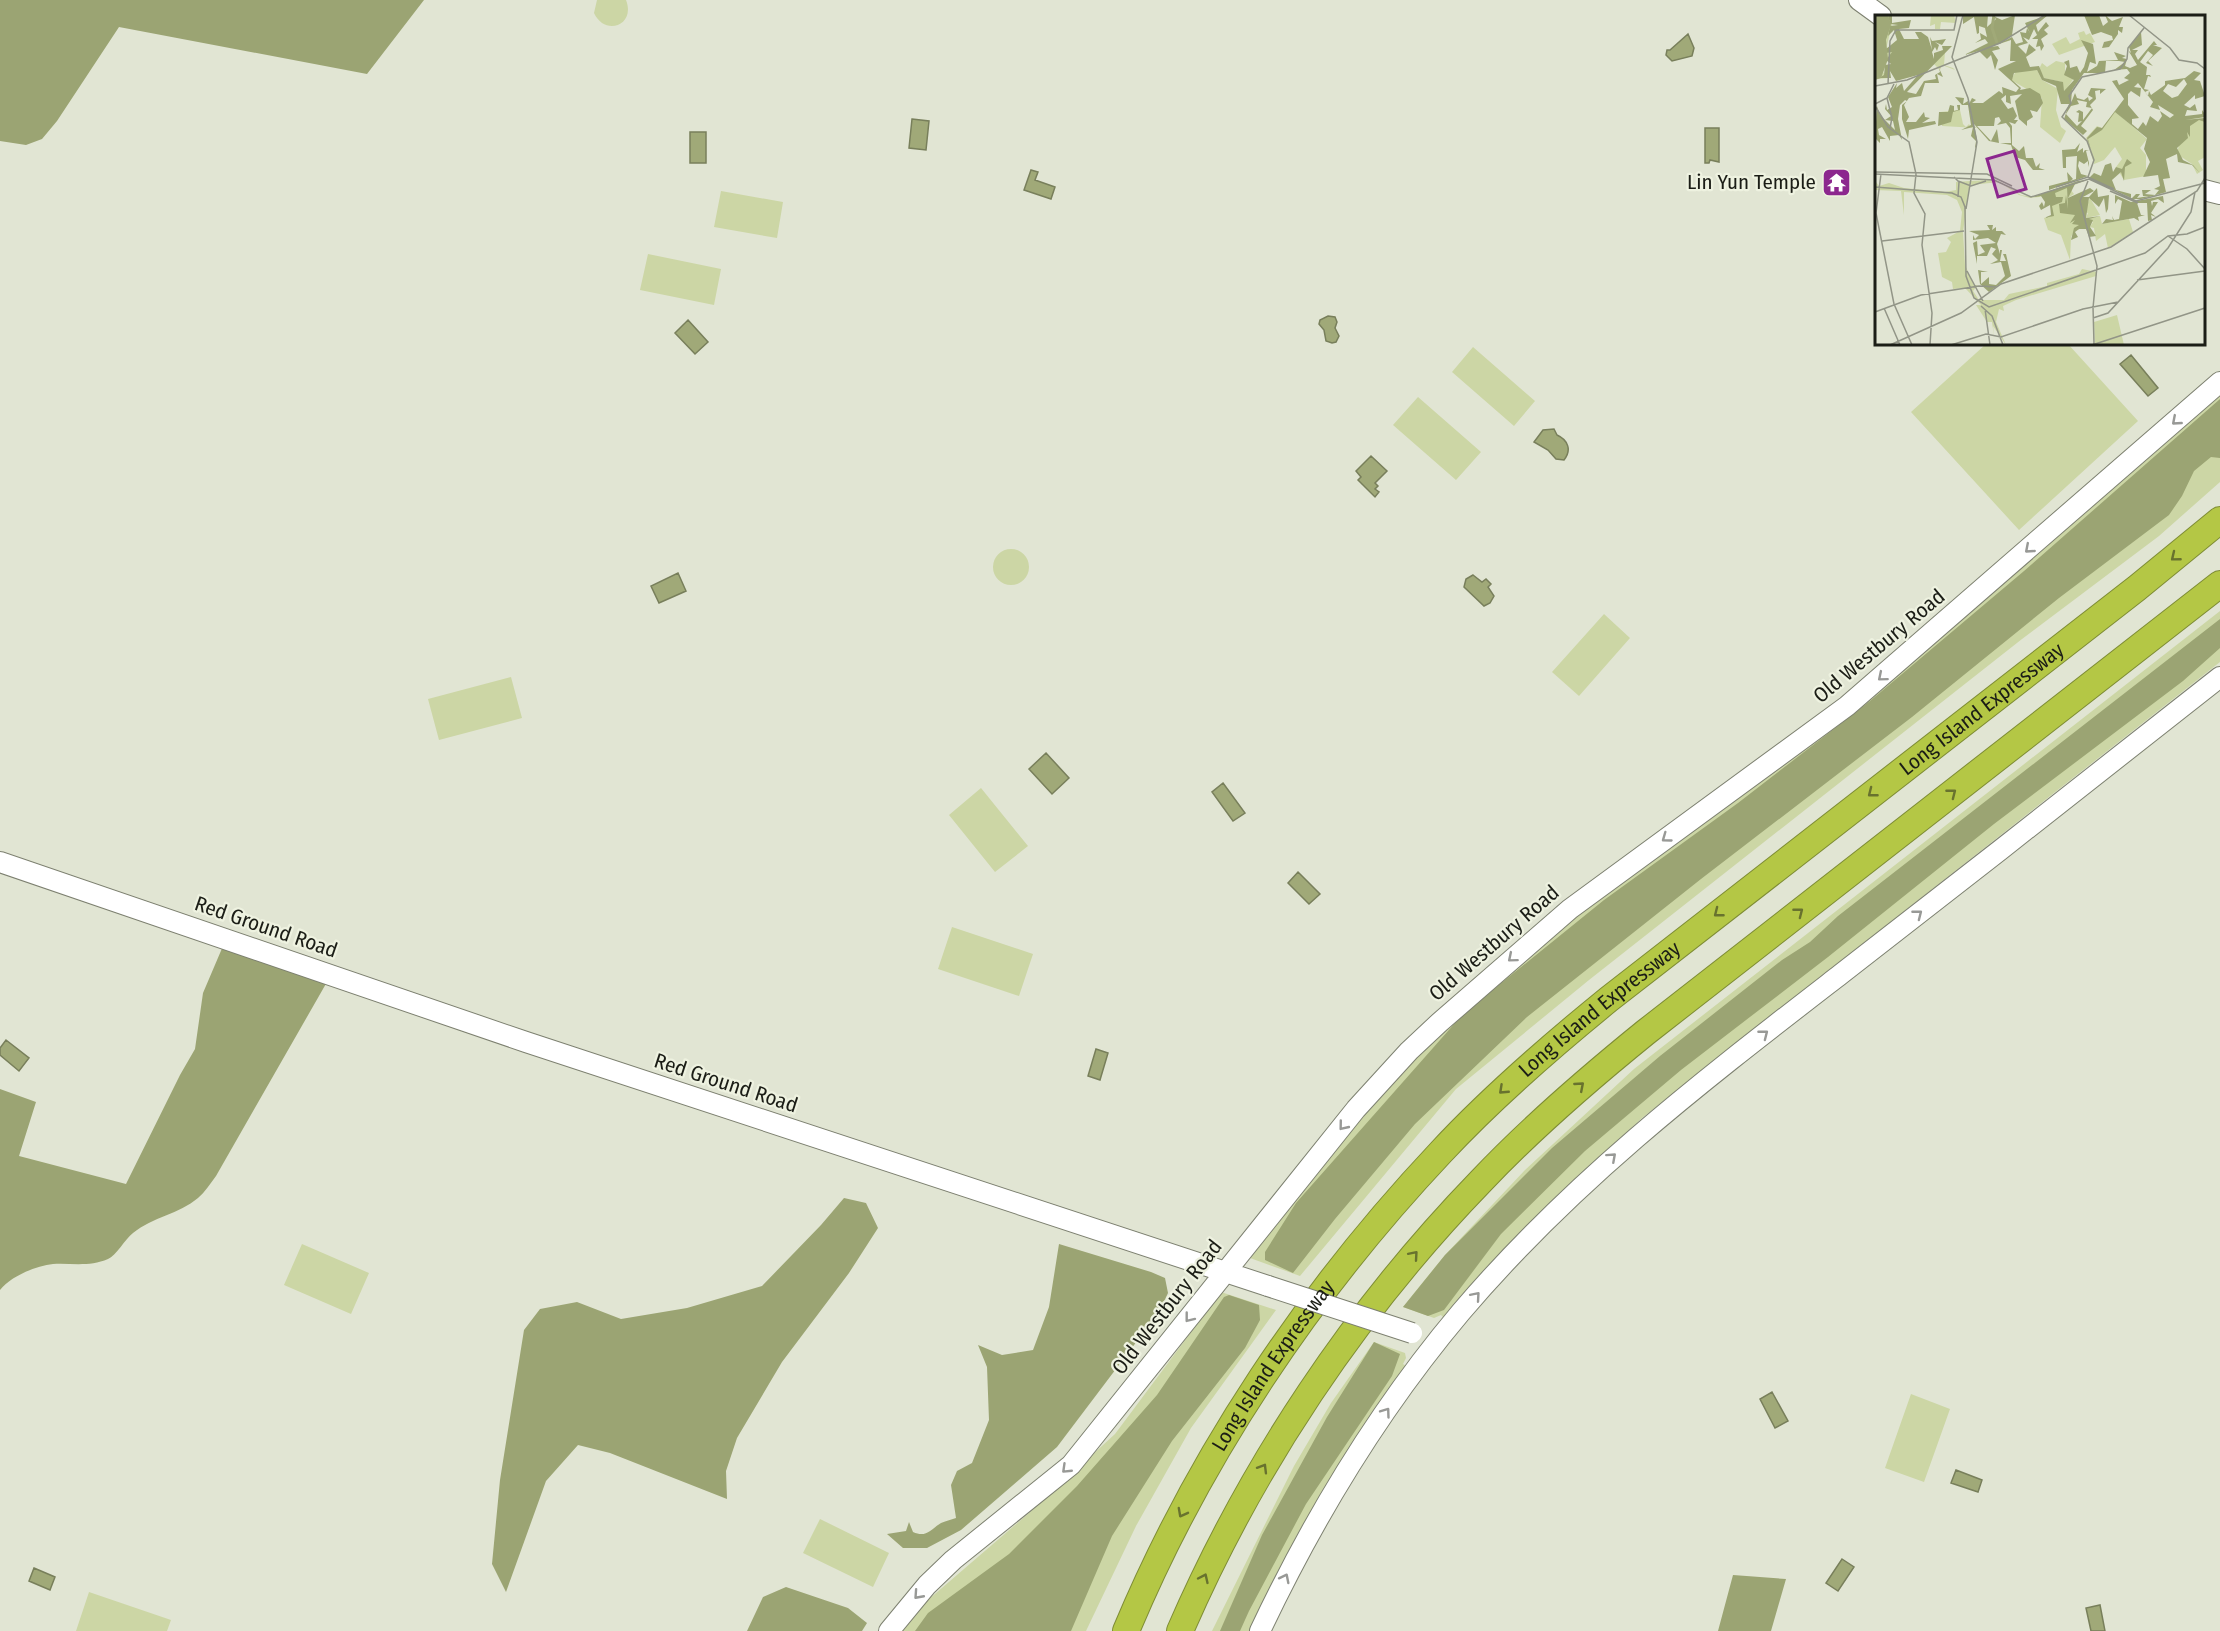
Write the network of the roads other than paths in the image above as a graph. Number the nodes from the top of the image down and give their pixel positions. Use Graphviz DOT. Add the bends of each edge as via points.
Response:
graph roads {
  1 [pos="1859,0"];
  2 [pos="1880,15"];
  3 [pos="2205,190"];
  4 [pos="2220,194"];
  5 [pos="2220,382"];
  6 [pos="2220,520"];
  7 [pos="2220,584"];
  8 [pos="2220,677"];
  9 [pos="0,862"];
  10 [pos="1225,1272"];
  11 [pos="1439,1341"];
  12 [pos="1128,1623"];
  13 [pos="889,1631"];
  14 [pos="1180,1631"];
  15 [pos="1260,1631"];
  1 -- 2 [label="main road"];
  3 -- 4 [label="main road"];
  5 -- 10 [label="main road, Old Westbury Road, one-way" via="1847,706 1587,896 1500,968 1409,1051 1356,1109"];
  6 -- 12 [label="highway, Long Island Expressway, one-way" via="1609,999 1524,1071 1450,1142 1354,1252 1270,1365 1210,1461"];
  14 -- 7 [label="highway, one-way" via="1234,1518 1310,1393 1391,1282 1480,1181 1561,1103 1646,1032"];
  11 -- 8 [label="main road, one-way" via="1526,1241 1642,1131"];
  9 -- 10 [label="main road, Red Ground Road" via="526,1042"];
  10 -- 11 [label="main road, Red Ground Road, bridge"];
  10 -- 13 [label="main road, Old Westbury Road, one-way" via="1071,1465 953,1560"];
  15 -- 11 [label="main road, one-way" via="1338,1485"];
}
